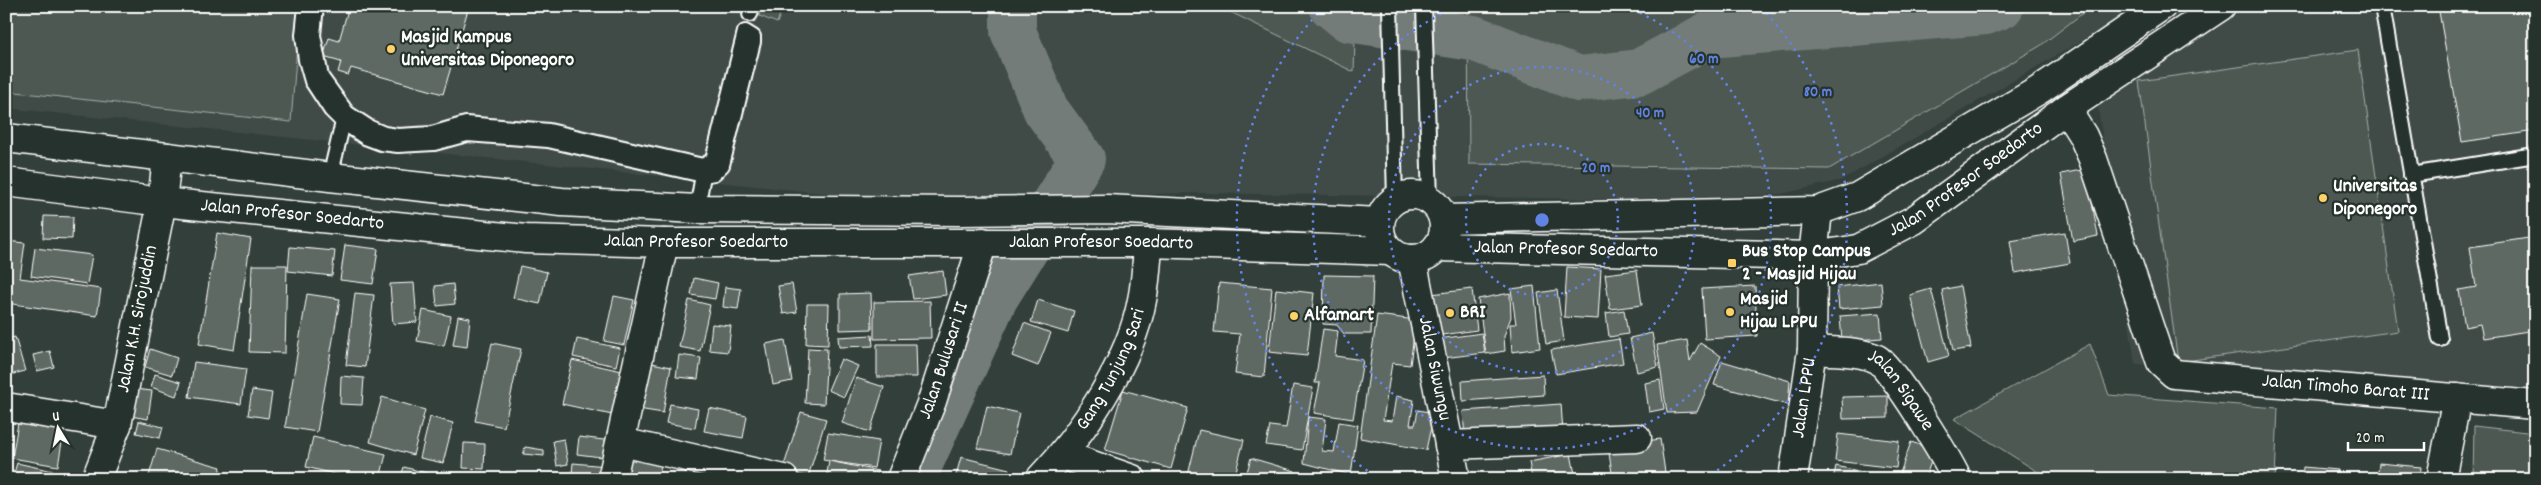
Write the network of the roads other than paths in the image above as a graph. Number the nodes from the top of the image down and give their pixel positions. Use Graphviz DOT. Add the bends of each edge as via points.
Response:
graph roads {
  1 [pos="306,6"];
  2 [pos="316,6"];
  3 [pos="1390,6"];
  4 [pos="1424,6"];
  5 [pos="2162,6"];
  6 [pos="2221,6"];
  7 [pos="2382,6"];
  8 [pos="2066,109"];
  9 [pos="346,119"];
  10 [pos="6,138"];
  11 [pos="2535,155"];
  12 [pos="167,157"];
  13 [pos="703,175"];
  14 [pos="2411,175"];
  15 [pos="330,177"];
  16 [pos="6,182"];
  17 [pos="1395,200"];
  18 [pos="162,202"];
  19 [pos="697,209"];
  20 [pos="1436,210"];
  21 [pos="1818,211"];
  22 [pos="1380,222"];
  23 [pos="995,242"];
  24 [pos="664,243"];
  25 [pos="1148,243"];
  26 [pos="1437,247"];
  27 [pos="1402,255"];
  28 [pos="1813,256"];
  29 [pos="2440,339"];
  30 [pos="1812,350"];
  31 [pos="2456,398"];
  32 [pos="2535,405"];
  33 [pos="6,407"];
  34 [pos="116,425"];
  35 [pos="1637,438"];
  36 [pos="621,442"];
  37 [pos="1449,445"];
  38 [pos="1063,455"];
  39 [pos="96,479"];
  40 [pos="612,479"];
  41 [pos="784,479"];
  42 [pos="901,479"];
  43 [pos="1040,479"];
  44 [pos="1132,479"];
  45 [pos="1456,479"];
  46 [pos="1794,479"];
  47 [pos="1957,479"];
  48 [pos="2441,479"];
  1 -- 9 [label="lane" via="303,35 312,81 331,110"];
  2 -- 9 [label="lane" via="313,35 321,78"];
  3 -- 17 [label="lane"];
  4 -- 20 [label="lane"];
  5 -- 21 [label="street, Jalan Profesor Soedarto" via="2039,90 1857,197"];
  6 -- 8 [label="street, Jalan Profesor Soedarto"];
  7 -- 14 [label="lane"];
  8 -- 28 [label="street, Jalan Profesor Soedarto" via="1914,220 1858,249"];
  8 -- 31 [label="street, Jalan Timoho Barat III" via="2084,136 2093,159 2161,362 2174,374"];
  9 -- 13 [label="lane" via="365,137 381,143 434,143 467,134 548,140"];
  9 -- 13 [label="lane" via="384,134 425,135 466,124 549,131 703,166 713,160 745,32 753,37 753,42 722,165 714,173"];
  9 -- 15 [label="lane"];
  10 -- 12 [label="street, Jalan Profesor Soedarto"];
  11 -- 14 [label="lane"];
  12 -- 15 [label="street, Jalan Profesor Soedarto"];
  12 -- 18 [label="street, Jalan K.H. Sirojuddin"];
  13 -- 19 [label="lane"];
  14 -- 29 [label="lane"];
  15 -- 19 [label="street, Jalan Profesor Soedarto" via="562,202"];
  16 -- 18 [label="street, Jalan Profesor Soedarto"];
  17 -- 20 [label="street, Jalan Profesor Soedarto" via="1413,195"];
  17 -- 22 [label="street"];
  18 -- 24 [label="street, Jalan Profesor Soedarto" via="526,239"];
  18 -- 34 [label="street, Jalan K.H. Sirojuddin"];
  19 -- 22 [label="street, Jalan Profesor Soedarto" via="1106,209"];
  20 -- 21 [label="street, Jalan Profesor Soedarto"];
  20 -- 26 [label="street" via="1443,234"];
  21 -- 28 [label="street, Jalan LPPU"];
  22 -- 27 [label="street" via="1380,235"];
  23 -- 24 [label="street, Jalan Profesor Soedarto"];
  23 -- 25 [label="street, Jalan Profesor Soedarto"];
  23 -- 42 [label="street, Jalan Bulusari II"];
  24 -- 36 [label="street"];
  25 -- 27 [label="street, Jalan Profesor Soedarto"];
  25 -- 38 [label="street, Gang Tunjung Sari" via="1142,301 1133,334 1105,393"];
  26 -- 27 [label="street, Jalan Profesor Soedarto" via="1422,258"];
  26 -- 28 [label="street, Jalan Profesor Soedarto"];
  27 -- 37 [label="street, Jalan Siwungu"];
  28 -- 30 [label="street, Jalan LPPU"];
  30 -- 46 [label="street, Jalan LPPU"];
  30 -- 47 [label="street, Jalan Sigawe" via="1869,356 1886,365"];
  31 -- 32 [label="street, Jalan Timoho Barat III"];
  31 -- 48 [label="street"];
  33 -- 34 [label="street"];
  34 -- 39 [label="street, Jalan K.H. Sirojuddin"];
  35 -- 37 [label="street"];
  36 -- 40 [label="street"];
  36 -- 41 [label="street"];
  37 -- 45 [label="street, Jalan Siwungu"];
  38 -- 43 [label="street, Gang Tunjung Sari"];
  38 -- 44 [label="street"];
}
